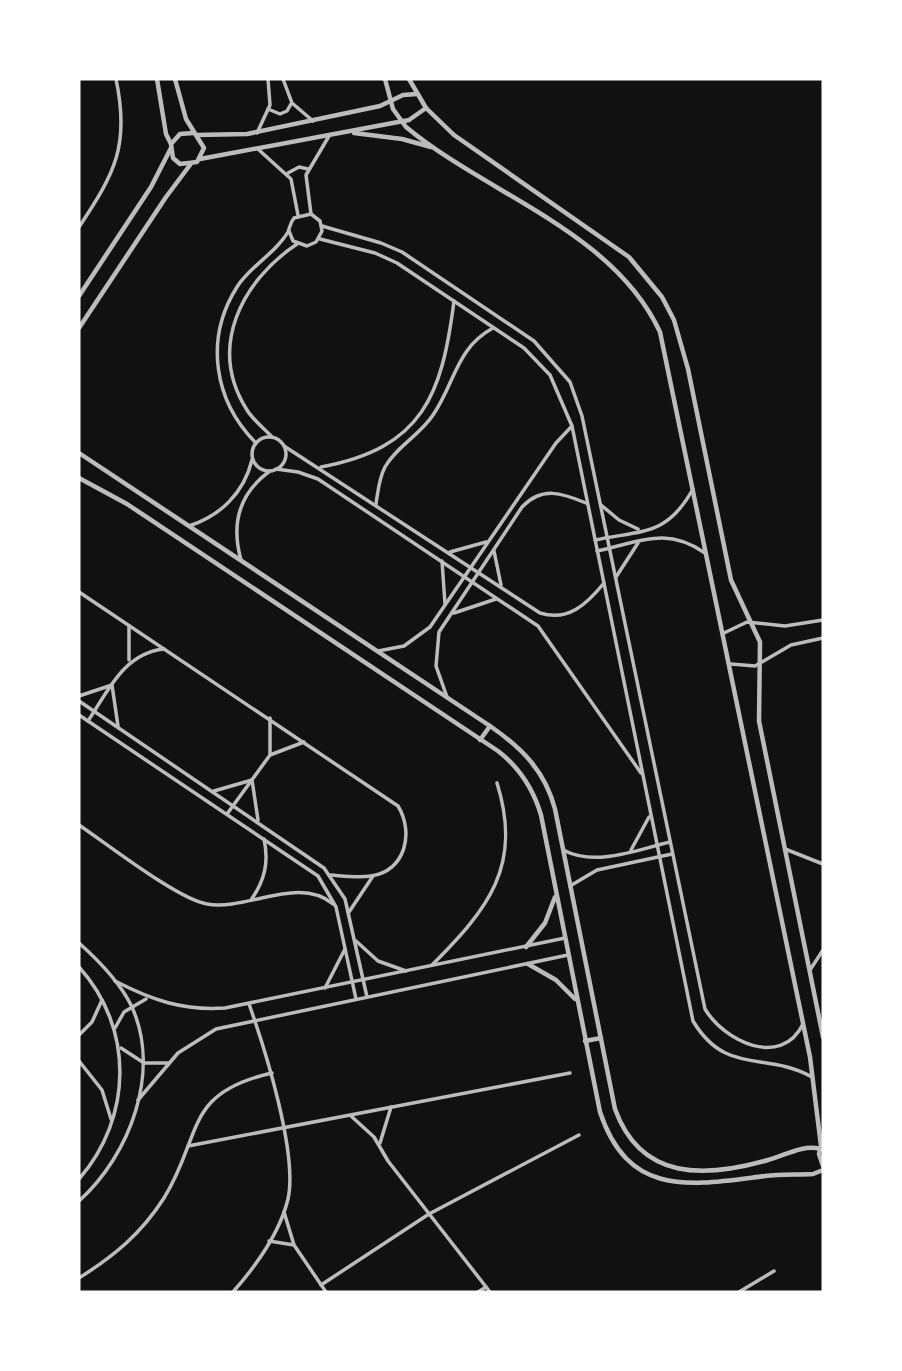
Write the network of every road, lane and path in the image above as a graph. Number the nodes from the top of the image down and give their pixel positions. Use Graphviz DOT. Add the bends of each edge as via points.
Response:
graph roads {
  1 [pos="116,79"];
  2 [pos="157,79"];
  3 [pos="175,79"];
  4 [pos="268,79"];
  5 [pos="283,79"];
  6 [pos="385,79"];
  7 [pos="410,79"];
  8 [pos="418,94"];
  9 [pos="390,101"];
  10 [pos="292,103"];
  11 [pos="426,108"];
  12 [pos="268,109"];
  13 [pos="313,121"];
  14 [pos="402,122"];
  15 [pos="346,132"];
  16 [pos="257,133"];
  17 [pos="195,134"];
  18 [pos="329,136"];
  19 [pos="171,146"];
  20 [pos="259,149"];
  21 [pos="438,149"];
  22 [pos="200,159"];
  23 [pos="190,165"];
  24 [pos="308,169"];
  25 [pos="287,174"];
  26 [pos="311,214"];
  27 [pos="298,215"];
  28 [pos="322,226"];
  29 [pos="79,227"];
  30 [pos="289,231"];
  31 [pos="320,239"];
  32 [pos="297,244"];
  33 [pos="79,296"];
  34 [pos="454,301"];
  35 [pos="79,328"];
  36 [pos="494,328"];
  37 [pos="572,426"];
  38 [pos="272,437"];
  39 [pos="256,443"];
  40 [pos="284,446"];
  41 [pos="79,453"];
  42 [pos="253,458"];
  43 [pos="321,467"];
  44 [pos="273,470"];
  45 [pos="79,478"];
  46 [pos="694,487"];
  47 [pos="587,503"];
  48 [pos="376,504"];
  49 [pos="600,505"];
  50 [pos="188,526"];
  51 [pos="640,530"];
  52 [pos="607,537"];
  53 [pos="595,540"];
  54 [pos="488,542"];
  55 [pos="639,542"];
  56 [pos="609,548"];
  57 [pos="494,550"];
  58 [pos="597,551"];
  59 [pos="449,552"];
  60 [pos="708,555"];
  61 [pos="241,561"];
  62 [pos="442,561"];
  63 [pos="471,567"];
  64 [pos="479,572"];
  65 [pos="465,576"];
  66 [pos="616,579"];
  67 [pos="473,582"];
  68 [pos="604,583"];
  69 [pos="502,587"];
  70 [pos="79,592"];
  71 [pos="498,599"];
  72 [pos="445,605"];
  73 [pos="452,614"];
  74 [pos="823,620"];
  75 [pos="753,622"];
  76 [pos="129,625"];
  77 [pos="724,633"];
  78 [pos="823,638"];
  79 [pos="165,649"];
  80 [pos="377,651"];
  81 [pos="129,662"];
  82 [pos="731,664"];
  83 [pos="761,664"];
  84 [pos="112,685"];
  85 [pos="79,696"];
  86 [pos="447,697"];
  87 [pos="79,701"];
  88 [pos="94,712"];
  89 [pos="79,715"];
  90 [pos="270,718"];
  91 [pos="88,721"];
  92 [pos="490,726"];
  93 [pos="119,728"];
  94 [pos="480,740"];
  95 [pos="305,742"];
  96 [pos="270,755"];
  97 [pos="642,775"];
  98 [pos="252,780"];
  99 [pos="497,783"];
  100 [pos="213,791"];
  101 [pos="233,805"];
  102 [pos="227,814"];
  103 [pos="650,815"];
  104 [pos="258,821"];
  105 [pos="79,825"];
  106 [pos="264,838"];
  107 [pos="670,842"];
  108 [pos="656,845"];
  109 [pos="785,849"];
  110 [pos="563,850"];
  111 [pos="631,851"];
  112 [pos="672,853"];
  113 [pos="659,856"];
  114 [pos="823,864"];
  115 [pos="331,875"];
  116 [pos="373,876"];
  117 [pos="570,886"];
  118 [pos="556,893"];
  119 [pos="251,900"];
  120 [pos="336,906"];
  121 [pos="349,912"];
  122 [pos="565,938"];
  123 [pos="355,940"];
  124 [pos="79,943"];
  125 [pos="345,947"];
  126 [pos="526,947"];
  127 [pos="823,950"];
  128 [pos="568,955"];
  129 [pos="528,964"];
  130 [pos="79,967"];
  131 [pos="431,967"];
  132 [pos="810,970"];
  133 [pos="408,971"];
  134 [pos="363,980"];
  135 [pos="115,981"];
  136 [pos="352,982"];
  137 [pos="324,988"];
  138 [pos="367,997"];
  139 [pos="148,998"];
  140 [pos="356,999"];
  141 [pos="102,1000"];
  142 [pos="577,1001"];
  143 [pos="249,1003"];
  144 [pos="131,1005"];
  145 [pos="255,1020"];
  146 [pos="803,1024"];
  147 [pos="115,1029"];
  148 [pos="79,1034"];
  149 [pos="823,1034"];
  150 [pos="601,1038"];
  151 [pos="585,1041"];
  152 [pos="120,1047"];
  153 [pos="79,1061"];
  154 [pos="144,1063"];
  155 [pos="168,1063"];
  156 [pos="272,1073"];
  157 [pos="570,1073"];
  158 [pos="813,1077"];
  159 [pos="138,1100"];
  160 [pos="391,1107"];
  161 [pos="350,1115"];
  162 [pos="111,1121"];
  163 [pos="282,1128"];
  164 [pos="579,1135"];
  165 [pos="380,1145"];
  166 [pos="188,1146"];
  167 [pos="821,1146"];
  168 [pos="823,1168"];
  169 [pos="79,1179"];
  170 [pos="79,1201"];
  171 [pos="284,1212"];
  172 [pos="429,1214"];
  173 [pos="269,1241"];
  174 [pos="294,1245"];
  175 [pos="774,1271"];
  176 [pos="79,1278"];
  177 [pos="321,1284"];
  178 [pos="486,1287"];
  179 [pos="233,1292"];
  180 [pos="326,1292"];
  181 [pos="478,1292"];
  182 [pos="490,1292"];
  183 [pos="739,1292"];
  1 -- 29 [label="street" via="123,117 118,160"];
  2 -- 19 [label="street"];
  3 -- 17 [label="street"];
  4 -- 12 [label="street"];
  5 -- 10 [label="street"];
  6 -- 9 [label="street"];
  7 -- 8 [label="street"];
  8 -- 9 [label="street"];
  8 -- 11 [label="street"];
  9 -- 13 [label="street"];
  9 -- 14 [label="street"];
  10 -- 12 [label="street" via="284,113"];
  10 -- 13 [label="street"];
  11 -- 14 [label="street"];
  11 -- 75 [label="street" via="454,135 610,241 662,297 682,344 731,580"];
  12 -- 16 [label="street"];
  13 -- 16 [label="street"];
  14 -- 15 [label="street"];
  14 -- 21 [label="street"];
  15 -- 18 [label="street"];
  15 -- 21 [label="street"];
  16 -- 17 [label="street"];
  17 -- 19 [label="street" via="180,134"];
  17 -- 22 [label="street" via="204,148"];
  18 -- 20 [label="street"];
  18 -- 24 [label="street"];
  19 -- 23 [label="street" via="176,161"];
  19 -- 33 [label="street" via="151,187"];
  20 -- 22 [label="street"];
  20 -- 25 [label="street"];
  21 -- 46 [label="street" via="596,253 640,296 666,352"];
  22 -- 23 [label="street"];
  23 -- 35 [label="street"];
  24 -- 25 [label="street" via="299,167"];
  24 -- 26 [label="street"];
  25 -- 27 [label="street" via="294,185"];
  26 -- 27 [label="street"];
  26 -- 28 [label="street"];
  27 -- 30 [label="street"];
  28 -- 31 [label="street"];
  28 -- 49 [label="street" via="402,252 548,353 577,399"];
  30 -- 32 [label="street"];
  30 -- 39 [label="street" via="237,286 217,342 222,393 238,425"];
  31 -- 32 [label="street" via="307,246"];
  31 -- 34 [label="street" via="387,257"];
  32 -- 38 [label="street" via="253,282 238,309 230,339 231,370 241,399"];
  34 -- 36 [label="street"];
  34 -- 43 [label="street" via="440,377 412,424 383,448"];
  36 -- 37 [label="street" via="524,348 550,375"];
  36 -- 48 [label="street" via="461,355 433,416 388,461"];
  37 -- 47 [label="street"];
  37 -- 54 [label="street"];
  38 -- 39 [label="street"];
  38 -- 40 [label="street"];
  39 -- 42 [label="street"];
  40 -- 43 [label="street"];
  40 -- 44 [label="street" via="284,462"];
  41 -- 50 [label="street"];
  42 -- 44 [label="street" via="260,468"];
  42 -- 50 [label="street" via="244,483 231,500 212,516"];
  43 -- 48 [label="street"];
  44 -- 61 [label="street" via="251,487 240,505 235,533"];
  44 -- 62 [label="street" via="298,471 318,480"];
  45 -- 94 [label="street" via="127,504"];
  46 -- 51 [label="street" via="670,521"];
  46 -- 60 [label="street"];
  47 -- 53 [label="street"];
  47 -- 57 [label="street" via="557,492 537,495 522,508"];
  48 -- 59 [label="street"];
  49 -- 51 [label="street"];
  49 -- 52 [label="street"];
  50 -- 61 [label="street"];
  51 -- 52 [label="street"];
  52 -- 53 [label="street"];
  52 -- 56 [label="street"];
  53 -- 58 [label="street"];
  54 -- 59 [label="street"];
  54 -- 63 [label="street"];
  55 -- 56 [label="street"];
  55 -- 60 [label="street" via="672,536"];
  55 -- 66 [label="street"];
  56 -- 58 [label="street"];
  56 -- 66 [label="street"];
  57 -- 64 [label="street"];
  57 -- 69 [label="street"];
  58 -- 68 [label="street"];
  59 -- 63 [label="street"];
  60 -- 77 [label="street"];
  61 -- 80 [label="street"];
  62 -- 65 [label="street"];
  62 -- 72 [label="street"];
  63 -- 64 [label="street"];
  63 -- 65 [label="street"];
  64 -- 67 [label="street"];
  64 -- 69 [label="street"];
  65 -- 67 [label="street"];
  65 -- 72 [label="street"];
  66 -- 107 [label="street"];
  67 -- 71 [label="street"];
  67 -- 73 [label="street"];
  68 -- 69 [label="street" via="578,608 560,616 540,613"];
  68 -- 97 [label="street"];
  70 -- 76 [label="street"];
  71 -- 73 [label="street"];
  71 -- 97 [label="street" via="546,635"];
  72 -- 80 [label="street" via="414,641"];
  73 -- 86 [label="street" via="439,632 435,654"];
  74 -- 75 [label="street" via="785,626"];
  75 -- 77 [label="street"];
  75 -- 83 [label="street"];
  76 -- 79 [label="street"];
  76 -- 81 [label="street"];
  77 -- 82 [label="street"];
  78 -- 83 [label="street" via="790,645"];
  79 -- 81 [label="street" via="146,652"];
  79 -- 90 [label="street"];
  80 -- 86 [label="street"];
  81 -- 84 [label="street"];
  82 -- 83 [label="street"];
  82 -- 146 [label="street"];
  83 -- 109 [label="street" via="759,721"];
  84 -- 85 [label="street"];
  84 -- 88 [label="street"];
  84 -- 93 [label="street"];
  86 -- 92 [label="street"];
  87 -- 88 [label="street"];
  88 -- 91 [label="street"];
  88 -- 93 [label="street"];
  89 -- 91 [label="street"];
  90 -- 95 [label="street"];
  90 -- 96 [label="street"];
  91 -- 102 [label="street"];
  92 -- 94 [label="street"];
  92 -- 110 [label="street" via="523,751 544,778"];
  93 -- 100 [label="street"];
  94 -- 118 [label="street" via="510,761 530,785 541,815"];
  95 -- 96 [label="street"];
  95 -- 116 [label="street" via="390,798 404,815 407,837 400,858"];
  96 -- 98 [label="street"];
  97 -- 103 [label="street"];
  98 -- 100 [label="street"];
  98 -- 101 [label="street"];
  98 -- 104 [label="street"];
  99 -- 131 [label="street" via="506,818 501,873 475,921"];
  100 -- 101 [label="street"];
  101 -- 102 [label="street"];
  101 -- 104 [label="street"];
  102 -- 106 [label="street"];
  103 -- 108 [label="street"];
  103 -- 111 [label="street"];
  104 -- 115 [label="street"];
  105 -- 119 [label="street" via="196,901 214,905"];
  106 -- 119 [label="street" via="267,864"];
  106 -- 120 [label="street" via="317,876"];
  107 -- 108 [label="street"];
  107 -- 112 [label="street"];
  108 -- 111 [label="street"];
  108 -- 113 [label="street"];
  109 -- 114 [label="street"];
  109 -- 132 [label="street"];
  110 -- 111 [label="street" via="589,858"];
  110 -- 117 [label="street"];
  112 -- 113 [label="street"];
  112 -- 146 [label="street" via="701,995 712,1021 734,1040 762,1047 788,1040"];
  113 -- 117 [label="street" via="587,873"];
  113 -- 158 [label="street" via="689,1005 701,1034 725,1055 786,1066"];
  115 -- 116 [label="street"];
  115 -- 121 [label="street"];
  116 -- 121 [label="street"];
  117 -- 150 [label="street"];
  118 -- 122 [label="street"];
  118 -- 126 [label="street" via="545,923"];
  119 -- 120 [label="street" via="310,893"];
  120 -- 125 [label="street"];
  121 -- 123 [label="street"];
  122 -- 126 [label="street"];
  122 -- 128 [label="street"];
  123 -- 133 [label="street" via="378,961"];
  123 -- 134 [label="street"];
  124 -- 135 [label="street"];
  125 -- 136 [label="street"];
  125 -- 137 [label="street"];
  126 -- 131 [label="street"];
  127 -- 132 [label="street"];
  128 -- 129 [label="street"];
  128 -- 142 [label="street"];
  129 -- 138 [label="street"];
  129 -- 142 [label="street" via="555,980"];
  130 -- 141 [label="street"];
  131 -- 133 [label="street"];
  132 -- 149 [label="street"];
  133 -- 134 [label="street"];
  134 -- 136 [label="street"];
  134 -- 138 [label="street"];
  135 -- 139 [label="street"];
  135 -- 144 [label="street"];
  136 -- 137 [label="street"];
  136 -- 140 [label="street"];
  137 -- 143 [label="street"];
  138 -- 140 [label="street"];
  139 -- 143 [label="street" via="194,1009"];
  139 -- 144 [label="street"];
  140 -- 145 [label="street"];
  141 -- 147 [label="street"];
  141 -- 148 [label="street" via="92,1022"];
  142 -- 151 [label="street"];
  143 -- 145 [label="street"];
  144 -- 147 [label="street"];
  144 -- 154 [label="street" via="141,1033"];
  145 -- 155 [label="street" via="202,1036"];
  145 -- 156 [label="street"];
  146 -- 158 [label="street"];
  147 -- 152 [label="street"];
  150 -- 151 [label="street"];
  150 -- 167 [label="street" via="620,1123 639,1149 658,1162 680,1170 704,1171 749,1165"];
  151 -- 168 [label="street" via="604,1124 626,1157 647,1173 698,1185 813,1174"];
  152 -- 154 [label="street"];
  152 -- 162 [label="street" via="121,1085"];
  153 -- 162 [label="street" via="102,1090"];
  154 -- 155 [label="street"];
  154 -- 159 [label="street"];
  155 -- 159 [label="street"];
  156 -- 163 [label="street"];
  156 -- 166 [label="street" via="246,1079 218,1094 198,1117"];
  157 -- 160 [label="street"];
  158 -- 167 [label="street"];
  159 -- 170 [label="street" via="111,1165"];
  160 -- 161 [label="street"];
  160 -- 165 [label="street"];
  161 -- 163 [label="street"];
  161 -- 165 [label="street"];
  162 -- 169 [label="street"];
  163 -- 166 [label="street"];
  163 -- 171 [label="street" via="290,1170"];
  164 -- 172 [label="street"];
  165 -- 172 [label="street"];
  166 -- 176 [label="street" via="175,1179 149,1220 116,1255"];
  167 -- 168 [label="street"];
  171 -- 173 [label="street"];
  171 -- 174 [label="street"];
  172 -- 177 [label="street"];
  172 -- 178 [label="street"];
  173 -- 174 [label="street"];
  173 -- 179 [label="street"];
  174 -- 177 [label="street"];
  175 -- 183 [label="street"];
  177 -- 180 [label="street"];
  178 -- 181 [label="street"];
  178 -- 182 [label="street"];
}
